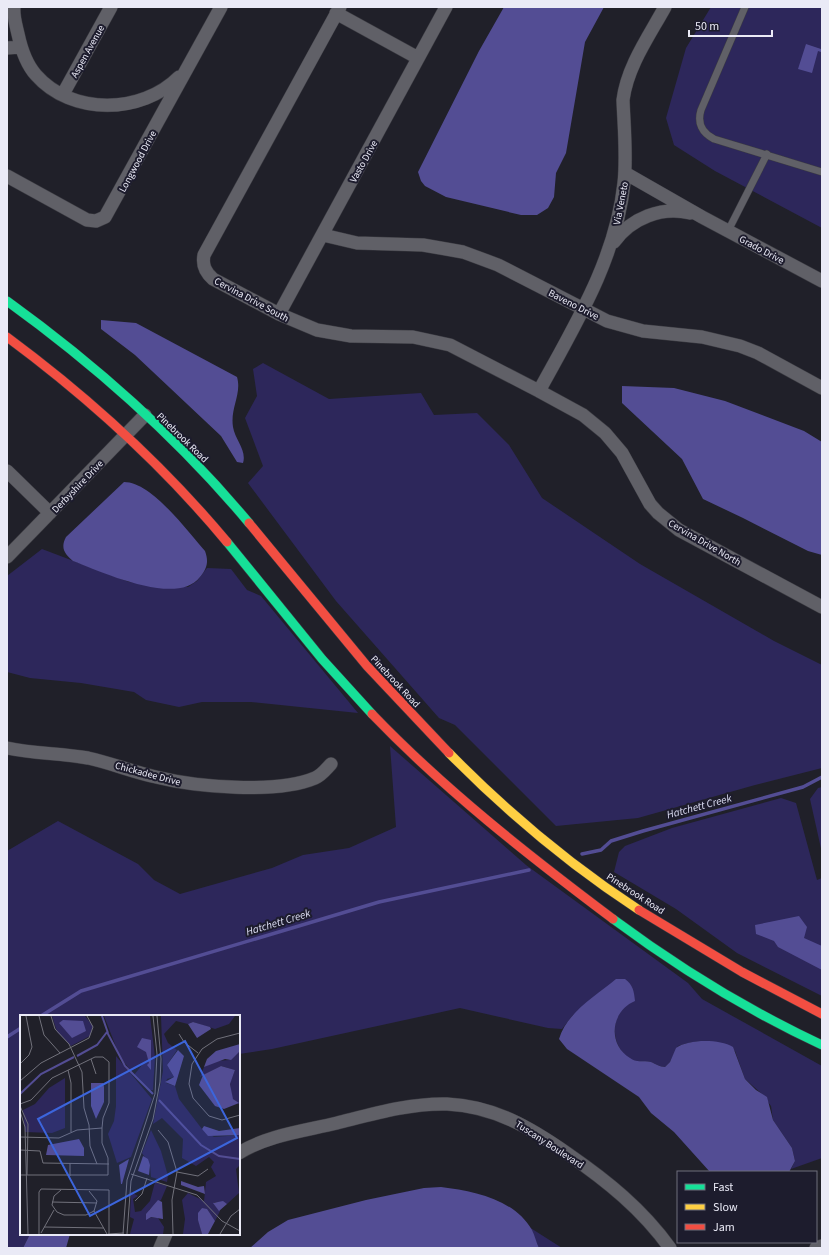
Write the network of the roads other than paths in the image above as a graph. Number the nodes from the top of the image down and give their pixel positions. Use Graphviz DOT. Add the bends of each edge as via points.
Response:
graph roads {
  1 [pos="14,7"];
  2 [pos="111,7"];
  3 [pos="221,7"];
  4 [pos="446,7"];
  5 [pos="665,7"];
  6 [pos="745,7"];
  7 [pos="338,10"];
  8 [pos="21,47"];
  9 [pos="7,48"];
  10 [pos="418,58"];
  11 [pos="186,70"];
  12 [pos="63,94"];
  13 [pos="767,154"];
  14 [pos="822,172"];
  15 [pos="625,173"];
  16 [pos="7,176"];
  17 [pos="702,217"];
  18 [pos="728,231"];
  19 [pos="322,235"];
  20 [pos="608,254"];
  21 [pos="822,281"];
  22 [pos="7,301"];
  23 [pos="583,309"];
  24 [pos="279,314"];
  25 [pos="7,337"];
  26 [pos="822,388"];
  27 [pos="539,391"];
  28 [pos="145,415"];
  29 [pos="126,435"];
  30 [pos="7,471"];
  31 [pos="50,513"];
  32 [pos="7,557"];
  33 [pos="822,607"];
  34 [pos="7,748"];
  35 [pos="331,764"];
  36 [pos="822,1014"];
  37 [pos="822,1046"];
  38 [pos="240,1153"];
  39 [pos="166,1235"];
  40 [pos="822,1246"];
  41 [pos="160,1248"];
  42 [pos="670,1248"];
  43 [pos="816,1248"];
  1 -- 8 [label="street"];
  2 -- 12 [label="street, Aspen Avenue"];
  3 -- 11 [label="street, Longwood Drive"];
  4 -- 10 [label="street, Vasto Drive"];
  5 -- 15 [label="street, Via Veneto" via="625,87"];
  6 -- 13 [label="lane" via="702,110 700,124 714,139"];
  7 -- 10 [label="street"];
  7 -- 24 [label="street, Cervina Drive South" via="204,254 204,269 213,279"];
  8 -- 9 [label="street"];
  8 -- 12 [label="street" via="35,74 46,85"];
  10 -- 19 [label="street, Vasto Drive"];
  11 -- 12 [label="street" via="176,81 156,94 126,104 96,105"];
  11 -- 16 [label="street, Longwood Drive" via="110,212 101,220 87,220"];
  13 -- 14 [label="lane"];
  13 -- 18 [label="lane"];
  15 -- 17 [label="street, Grado Drive"];
  15 -- 20 [label="street, Via Veneto" via="621,203"];
  17 -- 18 [label="street, Grado Drive"];
  17 -- 20 [label="street, Grado Drive" via="674,211 644,218 625,229 613,243"];
  18 -- 21 [label="street, Grado Drive"];
  19 -- 23 [label="street, Baveno Drive" via="356,243 423,245 463,252 498,265"];
  19 -- 24 [label="street, Vasto Drive"];
  20 -- 23 [label="street, Via Veneto"];
  22 -- 28 [label="street, Pinebrook Road" via="81,357"];
  23 -- 26 [label="street, Baveno Drive" via="607,321 643,331 702,337 740,346"];
  23 -- 27 [label="street, Via Veneto"];
  24 -- 27 [label="street, Cervina Drive South" via="316,330 335,334 413,338 450,345"];
  25 -- 29 [label="street" via="76,391"];
  27 -- 33 [label="street, Cervina Drive North" via="583,415 605,433 622,453 650,504 668,522"];
  28 -- 29 [label="street, Derbyshire Drive"];
  28 -- 36 [label="street, Pinebrook Road" via="238,509 345,641 386,687 518,818 616,894 721,960"];
  29 -- 31 [label="street, Derbyshire Drive"];
  29 -- 37 [label="street" via="204,515 361,703 439,781 554,874 676,964 728,997"];
  30 -- 31 [label="street"];
  31 -- 32 [label="street, Derbyshire Drive"];
  34 -- 35 [label="street, Chickadee Drive" via="81,757 162,778 222,786 296,783 320,775"];
  38 -- 42 [label="street, Tuscany Boulevard" via="274,1138 412,1106 447,1104 480,1109 524,1125 610,1183 649,1221"];
  39 -- 41 [label="street"];
  40 -- 43 [label="street"];
}
